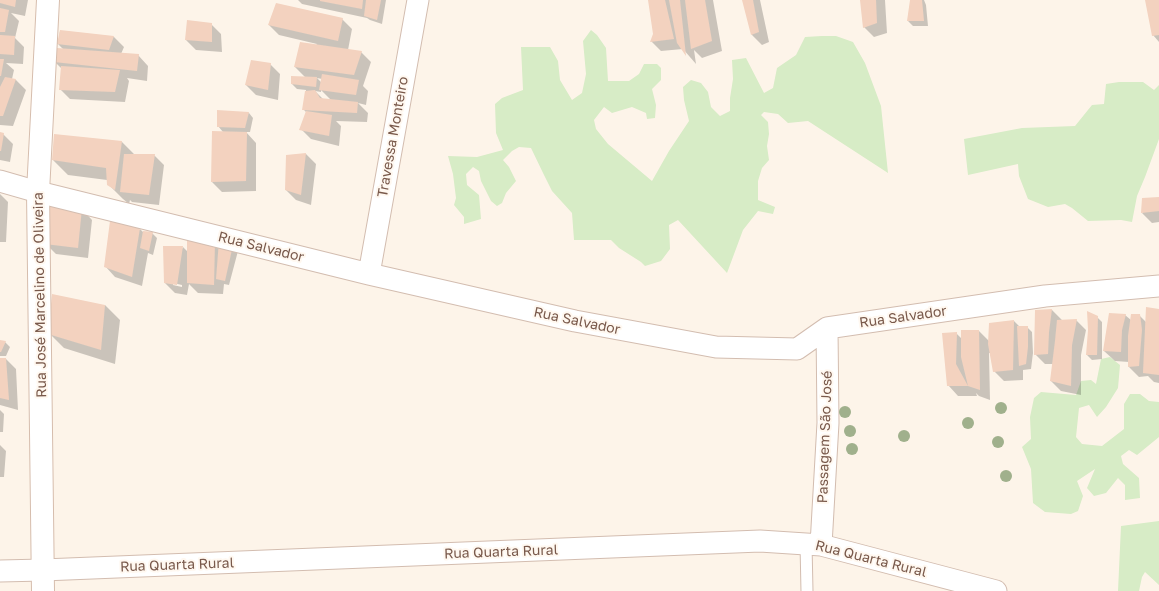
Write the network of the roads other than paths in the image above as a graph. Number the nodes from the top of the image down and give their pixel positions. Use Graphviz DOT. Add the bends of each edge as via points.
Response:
graph roads {
  1 [pos="48,0"];
  2 [pos="418,0"];
  3 [pos="0,181"];
  4 [pos="38,192"];
  5 [pos="369,274"];
  6 [pos="1159,286"];
  7 [pos="827,328"];
  8 [pos="814,544"];
  9 [pos="0,571"];
  10 [pos="43,581"];
  11 [pos="806,591"];
  12 [pos="996,591"];
  1 -- 4 [label="street, Rua José Marcelino de Oliveira"];
  2 -- 5 [label="street, Travessa Monteiro"];
  3 -- 4 [label="street, Rua Salvador"];
  4 -- 5 [label="street, Rua Salvador"];
  4 -- 10 [label="street, Rua José Marcelino de Oliveira"];
  5 -- 7 [label="street, Rua Salvador" via="575,321 716,347 797,349"];
  6 -- 7 [label="street, Rua Salvador" via="1045,296"];
  7 -- 8 [label="street, Passagem São José" via="828,423"];
  8 -- 10 [label="street, Rua Quarta Rural" via="760,541"];
  8 -- 11 [label="lane, Passagem São José"];
  8 -- 12 [label="street, Rua Quarta Rural"];
  9 -- 10 [label="street, Rua Quarta Rural"];
}
